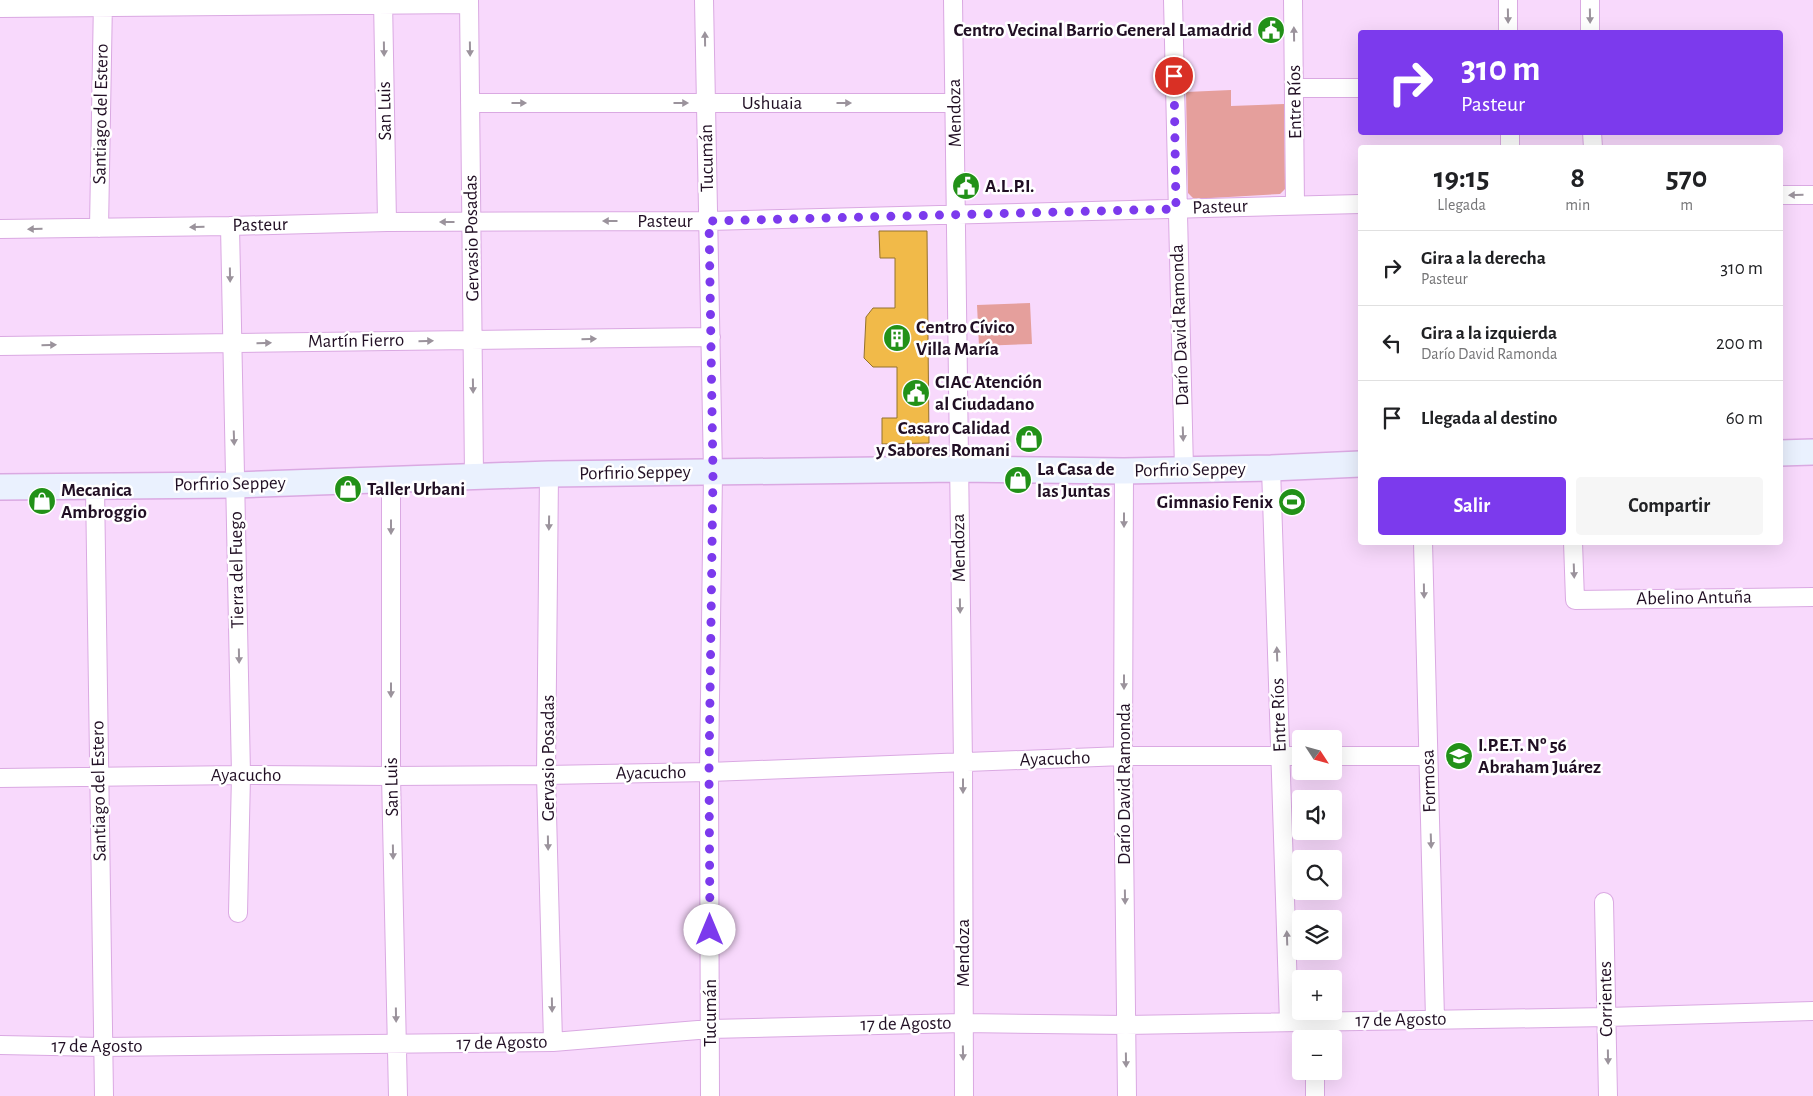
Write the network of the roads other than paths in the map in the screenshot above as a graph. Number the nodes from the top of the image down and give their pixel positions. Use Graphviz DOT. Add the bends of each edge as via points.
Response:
graph roads {
  1 [pos="704,0"];
  2 [pos="953,0"];
  3 [pos="1172,0"];
  4 [pos="1293,0"];
  5 [pos="1508,0"];
  6 [pos="1590,0"];
  7 [pos="383,2"];
  8 [pos="469,2"];
  9 [pos="103,3"];
  10 [pos="0,8"];
  11 [pos="1508,30"];
  12 [pos="1590,30"];
  13 [pos="1295,88"];
  14 [pos="1358,88"];
  15 [pos="470,103"];
  16 [pos="706,103"];
  17 [pos="954,103"];
  18 [pos="1783,195"];
  19 [pos="1813,195"];
  20 [pos="1358,204"];
  21 [pos="1295,205"];
  22 [pos="1176,209"];
  23 [pos="956,214"];
  24 [pos="709,221"];
  25 [pos="387,222"];
  26 [pos="471,222"];
  27 [pos="230,226"];
  28 [pos="99,228"];
  29 [pos="0,229"];
  30 [pos="711,337"];
  31 [pos="473,340"];
  32 [pos="231,343"];
  33 [pos="0,346"];
  34 [pos="1813,452"];
  35 [pos="1783,453"];
  36 [pos="1358,464"];
  37 [pos="1271,468"];
  38 [pos="958,470"];
  39 [pos="1184,470"];
  40 [pos="1124,471"];
  41 [pos="713,473"];
  42 [pos="549,474"];
  43 [pos="474,476"];
  44 [pos="391,478"];
  45 [pos="0,482"];
  46 [pos="235,485"];
  47 [pos="95,486"];
  48 [pos="1423,545"];
  49 [pos="1574,545"];
  50 [pos="1813,597"];
  51 [pos="1123,756"];
  52 [pos="1280,756"];
  53 [pos="1292,756"];
  54 [pos="1342,756"];
  55 [pos="1428,756"];
  56 [pos="963,763"];
  57 [pos="709,772"];
  58 [pos="241,774"];
  59 [pos="546,775"];
  60 [pos="391,776"];
  61 [pos="99,777"];
  62 [pos="0,778"];
  63 [pos="1604,902"];
  64 [pos="238,913"];
  65 [pos="1813,1011"];
  66 [pos="1607,1017"];
  67 [pos="1435,1019"];
  68 [pos="1290,1022"];
  69 [pos="963,1023"];
  70 [pos="1126,1025"];
  71 [pos="710,1029"];
  72 [pos="1314,1030"];
  73 [pos="553,1042"];
  74 [pos="396,1044"];
  75 [pos="0,1045"];
  76 [pos="102,1047"];
  77 [pos="1315,1080"];
  78 [pos="104,1096"];
  79 [pos="398,1096"];
  80 [pos="710,1096"];
  81 [pos="964,1096"];
  82 [pos="1127,1096"];
  83 [pos="1315,1096"];
  84 [pos="1608,1096"];
  16 -- 1 [label="street, Tucumán, one-way"];
  2 -- 17 [label="street, Mendoza"];
  3 -- 22 [label="street, Darío David Ramonda"];
  13 -- 4 [label="street, Entre Ríos, one-way"];
  5 -- 11 [label="street, one-way"];
  6 -- 12 [label="street, one-way"];
  7 -- 8 [label="street"];
  7 -- 9 [label="street"];
  7 -- 25 [label="street, San Luis, one-way"];
  8 -- 15 [label="street, Gervasio Posadas, one-way"];
  9 -- 10 [label="street"];
  9 -- 28 [label="street, Santiago del Estero"];
  13 -- 14 [label="street"];
  13 -- 21 [label="street, Entre Ríos"];
  15 -- 16 [label="street, Ushuaia, one-way"];
  15 -- 26 [label="street, Gervasio Posadas"];
  16 -- 17 [label="street, Ushuaia, one-way"];
  16 -- 24 [label="street, Tucumán"];
  17 -- 23 [label="street, Mendoza"];
  19 -- 18 [label="street, one-way"];
  20 -- 21 [label="street, Pasteur"];
  21 -- 22 [label="street, Pasteur"];
  22 -- 23 [label="street, Pasteur"];
  22 -- 39 [label="street, Darío David Ramonda, one-way"];
  23 -- 24 [label="street, Pasteur"];
  23 -- 38 [label="street, Mendoza"];
  24 -- 26 [label="street, Pasteur, one-way"];
  24 -- 30 [label="street, Tucumán"];
  26 -- 25 [label="street, Pasteur, one-way"];
  25 -- 27 [label="street, Pasteur"];
  26 -- 31 [label="street, Gervasio Posadas"];
  27 -- 28 [label="street, Pasteur, one-way"];
  27 -- 32 [label="street, Tierra del Fuego, one-way"];
  28 -- 29 [label="street, Pasteur, one-way"];
  31 -- 30 [label="street, Martín Fierro, one-way"];
  30 -- 41 [label="street, Tucumán"];
  32 -- 31 [label="street, Martín Fierro, one-way"];
  31 -- 43 [label="street, Gervasio Posadas, one-way"];
  33 -- 32 [label="street, Martín Fierro, one-way"];
  32 -- 46 [label="street, Tierra del Fuego, one-way"];
  34 -- 35 [label="main road"];
  36 -- 37 [label="main road, Porfirio Seppey"];
  37 -- 39 [label="main road, Porfirio Seppey"];
  52 -- 37 [label="street, Entre Ríos, one-way"];
  38 -- 40 [label="main road, Porfirio Seppey"];
  38 -- 41 [label="main road, Porfirio Seppey"];
  38 -- 56 [label="street, Mendoza, one-way"];
  39 -- 40 [label="main road, Porfirio Seppey"];
  40 -- 51 [label="street, Darío David Ramonda, one-way"];
  41 -- 42 [label="main road, Porfirio Seppey"];
  41 -- 57 [label="street, Tucumán"];
  42 -- 43 [label="main road, Porfirio Seppey"];
  42 -- 59 [label="street, Gervasio Posadas, one-way"];
  43 -- 44 [label="main road, Porfirio Seppey"];
  44 -- 46 [label="main road, Porfirio Seppey"];
  44 -- 60 [label="street, San Luis, one-way"];
  45 -- 47 [label="main road, Porfirio Seppey"];
  46 -- 47 [label="main road, Porfirio Seppey"];
  46 -- 58 [label="street, Tierra del Fuego, one-way"];
  47 -- 61 [label="street, Santiago del Estero"];
  48 -- 55 [label="street, Formosa, one-way"];
  49 -- 50 [label="street, Abelino Antuña, one-way" via="1575,600"];
  51 -- 52 [label="street, Ayacucho"];
  51 -- 56 [label="street, Ayacucho"];
  51 -- 70 [label="street, Darío David Ramonda, one-way"];
  52 -- 53 [label="street, Ayacucho"];
  68 -- 52 [label="street, Entre Ríos, one-way"];
  54 -- 55 [label="street"];
  55 -- 67 [label="street, Formosa, one-way"];
  56 -- 57 [label="street, Ayacucho"];
  56 -- 69 [label="street, Mendoza, one-way"];
  57 -- 59 [label="street, Ayacucho"];
  57 -- 71 [label="street, Tucumán"];
  58 -- 60 [label="street, Ayacucho"];
  58 -- 61 [label="street, Ayacucho"];
  58 -- 64 [label="street, Tierra del Fuego"];
  59 -- 60 [label="street, Ayacucho"];
  59 -- 73 [label="street, Gervasio Posadas, one-way"];
  60 -- 74 [label="street, San Luis, one-way"];
  61 -- 62 [label="street, Ayacucho"];
  61 -- 76 [label="street, Santiago del Estero"];
  63 -- 66 [label="street, Corrientes"];
  65 -- 66 [label="street, 17 de Agosto"];
  66 -- 67 [label="street, 17 de Agosto"];
  66 -- 84 [label="street, Corrientes, one-way"];
  67 -- 72 [label="street, 17 de Agosto"];
  68 -- 70 [label="street, 17 de Agosto"];
  68 -- 72 [label="street, 17 de Agosto"];
  69 -- 70 [label="street, 17 de Agosto"];
  69 -- 71 [label="street, 17 de Agosto"];
  69 -- 81 [label="street, Mendoza, one-way"];
  70 -- 82 [label="street, Darío David Ramonda, one-way"];
  71 -- 73 [label="street, 17 de Agosto"];
  71 -- 80 [label="street, Tucumán"];
  73 -- 74 [label="street, 17 de Agosto"];
  74 -- 76 [label="street, 17 de Agosto"];
  74 -- 79 [label="street, San Luis"];
  75 -- 76 [label="street, 17 de Agosto"];
  76 -- 78 [label="street, Santiago del Estero"];
  77 -- 83 [label="street"];
}
